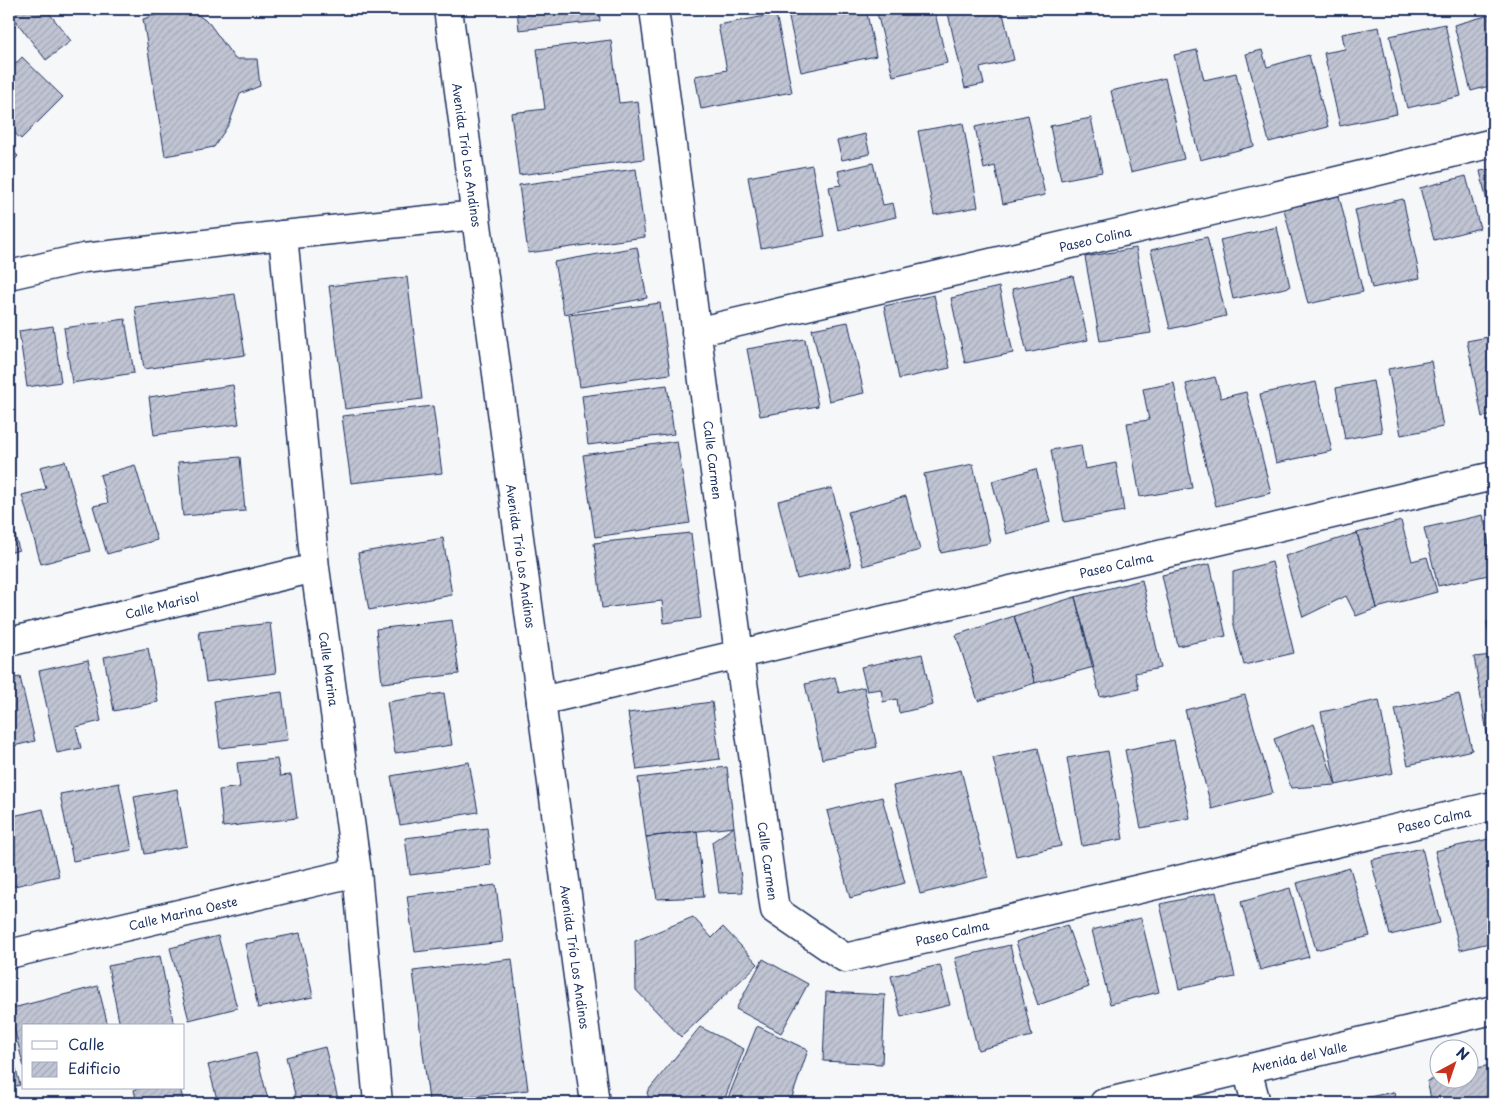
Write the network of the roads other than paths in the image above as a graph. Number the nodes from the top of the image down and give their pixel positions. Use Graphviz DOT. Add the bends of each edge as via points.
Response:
graph roads {
  1 [pos="448,9"];
  2 [pos="660,10"];
  3 [pos="1493,143"];
  4 [pos="476,215"];
  5 [pos="283,235"];
  6 [pos="9,275"];
  7 [pos="696,332"];
  8 [pos="1493,476"];
  9 [pos="315,568"];
  10 [pos="9,642"];
  11 [pos="739,654"];
  12 [pos="541,701"];
  13 [pos="1493,806"];
  14 [pos="357,872"];
  15 [pos="775,910"];
  16 [pos="9,954"];
  17 [pos="1493,1010"];
  18 [pos="1247,1069"];
  19 [pos="378,1103"];
  20 [pos="595,1103"];
  21 [pos="1104,1103"];
  22 [pos="1256,1103"];
  1 -- 4 [label="street, Avenida Trío Los Andinos"];
  2 -- 7 [label="street, Calle Carmen"];
  3 -- 7 [label="street, Paseo Colina"];
  4 -- 5 [label="street"];
  4 -- 12 [label="street, Avenida Trío Los Andinos"];
  5 -- 6 [label="street" via="84,258"];
  5 -- 9 [label="street, Calle Marina"];
  7 -- 11 [label="street, Calle Carmen"];
  8 -- 11 [label="street, Paseo Calma"];
  9 -- 10 [label="street, Calle Marisol"];
  9 -- 14 [label="street, Calle Marina"];
  11 -- 12 [label="street, Paseo Calma"];
  11 -- 15 [label="street, Calle Carmen"];
  12 -- 20 [label="street, Avenida Trío Los Andinos"];
  13 -- 15 [label="street, Paseo Calma" via="845,958"];
  14 -- 16 [label="street, Calle Marina Oeste"];
  14 -- 19 [label="street, Calle Marina"];
  17 -- 18 [label="street, Avenida del Valle"];
  18 -- 21 [label="street, Avenida del Valle"];
  18 -- 22 [label="street"];
}
